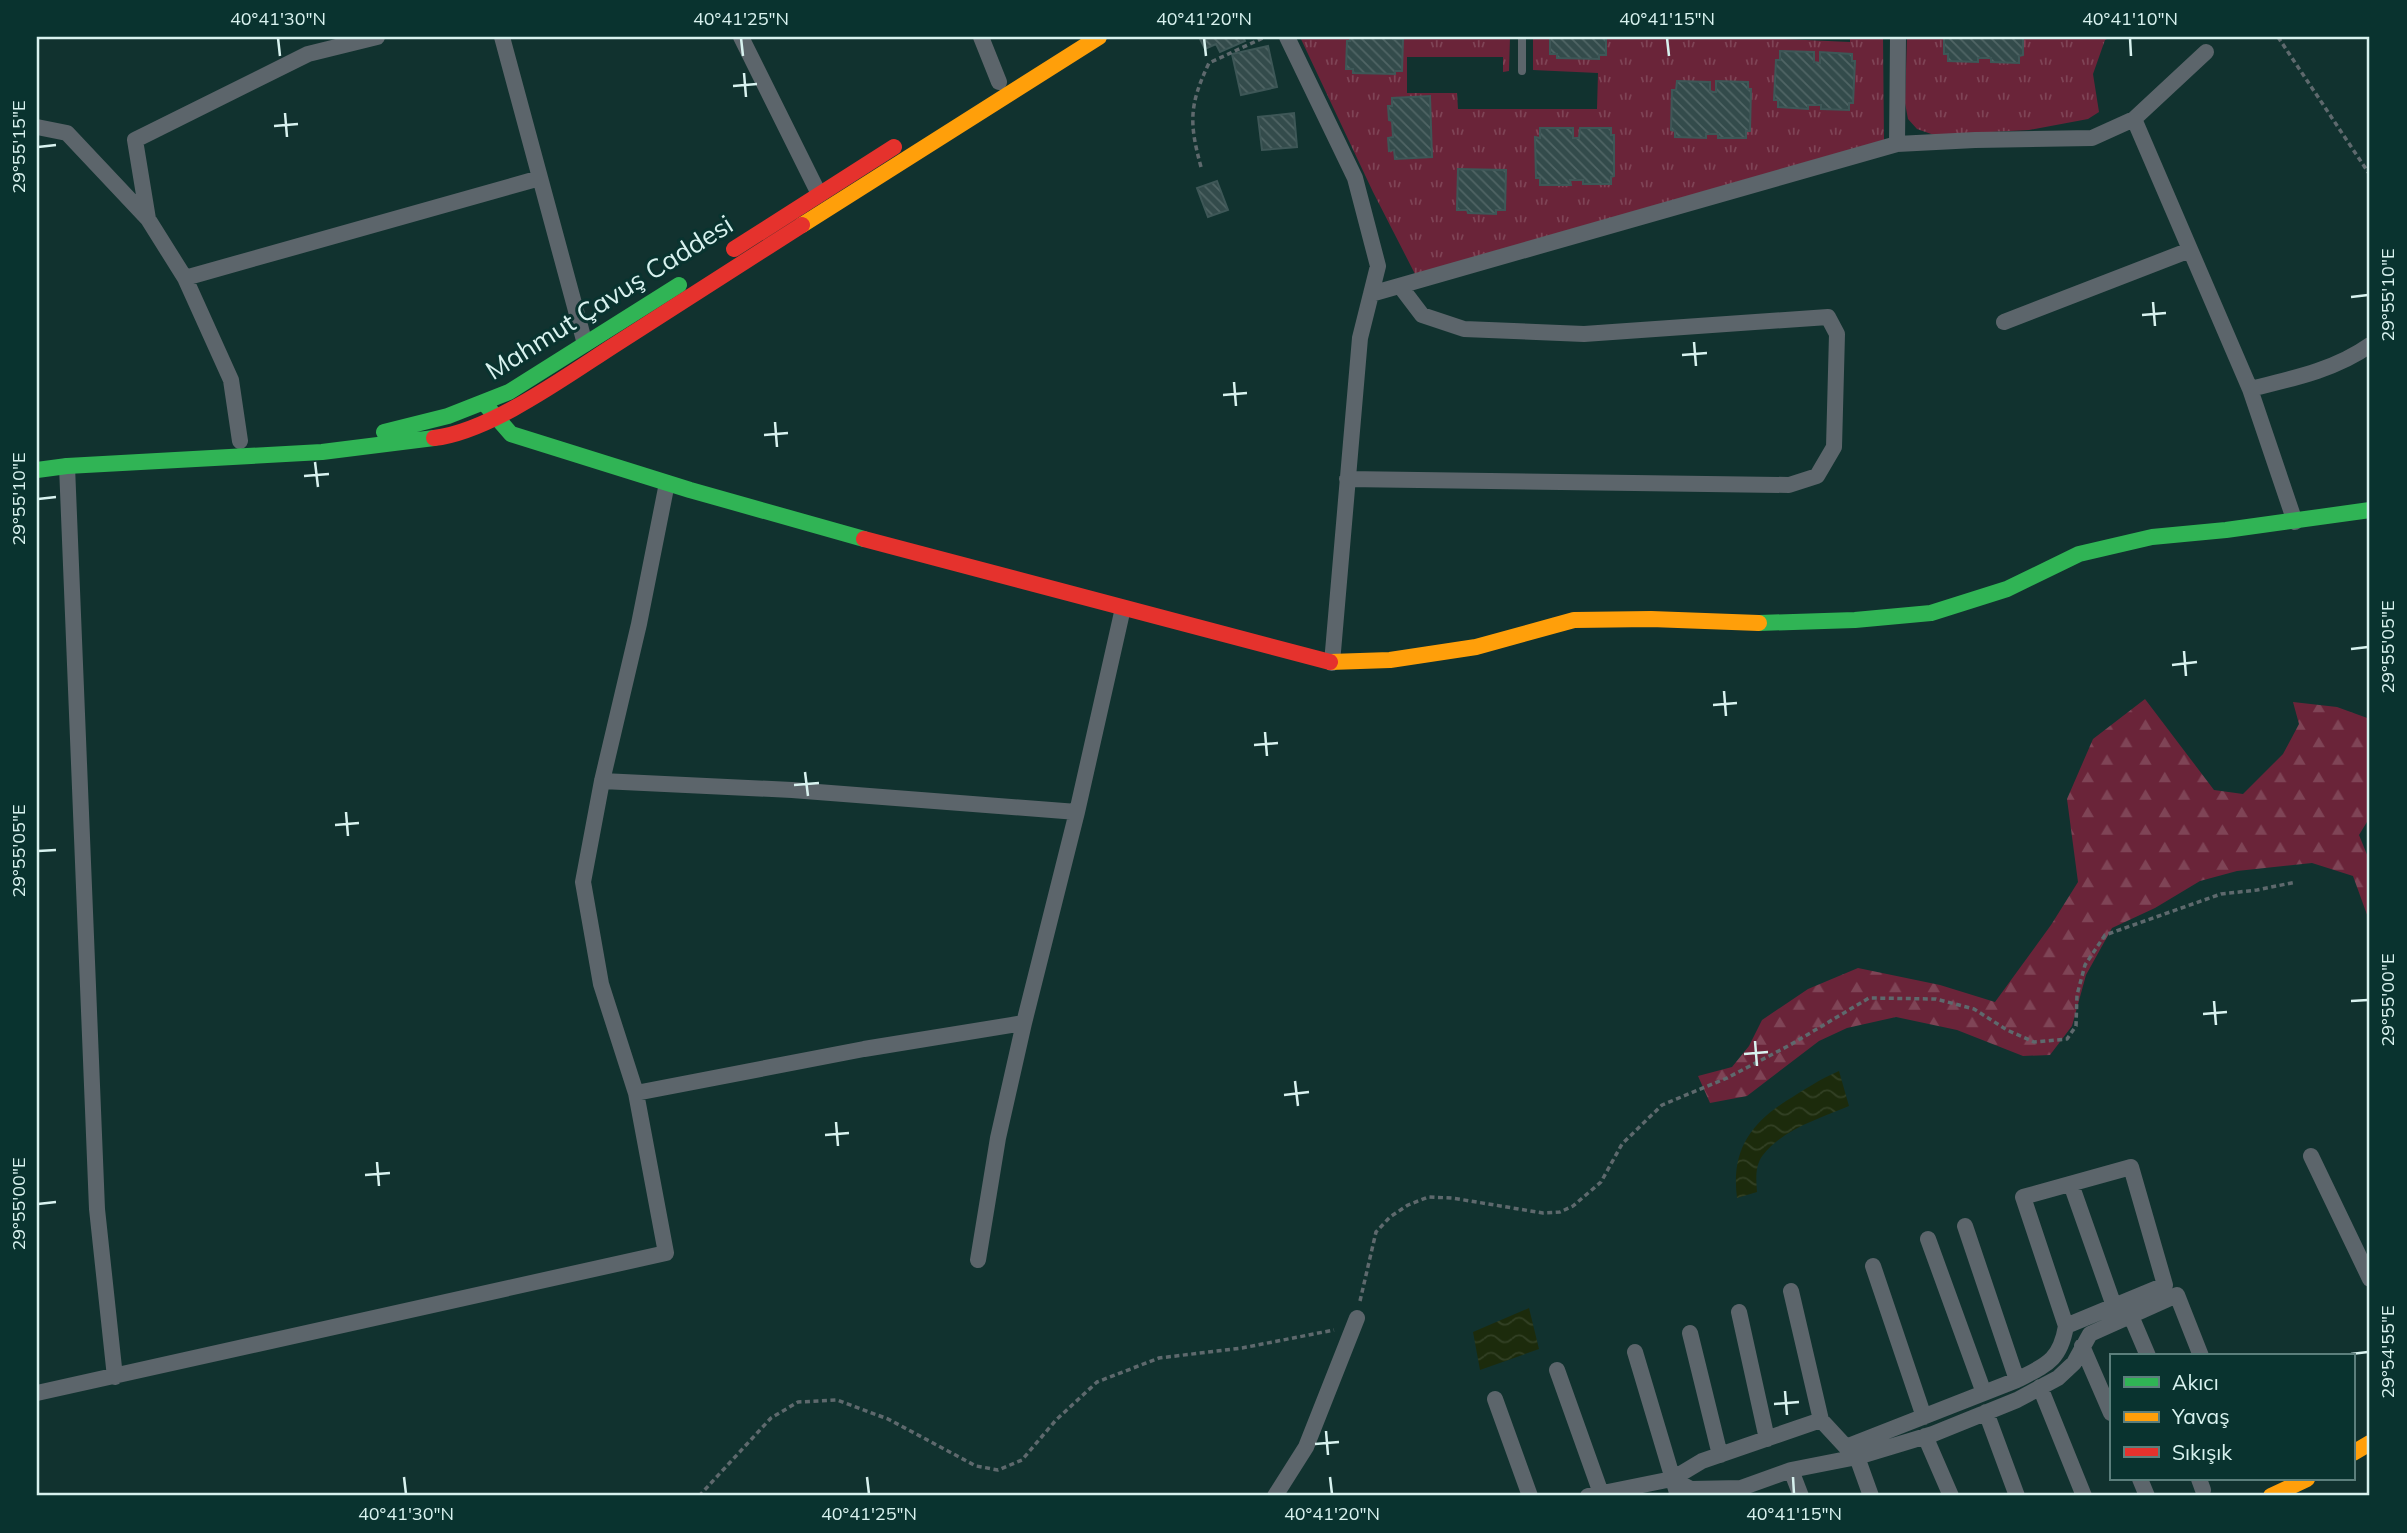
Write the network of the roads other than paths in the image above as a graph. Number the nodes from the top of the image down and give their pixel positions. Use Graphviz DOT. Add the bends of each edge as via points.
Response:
graph roads {
  1 [pos="377,37"];
  2 [pos="502,37"];
  3 [pos="741,37"];
  4 [pos="981,37"];
  5 [pos="1072,37"];
  6 [pos="1099,37"];
  7 [pos="1287,37"];
  8 [pos="1522,37"];
  9 [pos="1898,37"];
  10 [pos="2206,52"];
  11 [pos="1522,71"];
  12 [pos="999,82"];
  13 [pos="948,114"];
  14 [pos="2134,119"];
  15 [pos="37,127"];
  16 [pos="905,140"];
  17 [pos="1897,144"];
  18 [pos="540,178"];
  19 [pos="819,194"];
  20 [pos="148,219"];
  21 [pos="2190,250"];
  22 [pos="185,278"];
  23 [pos="1400,286"];
  24 [pos="1371,294"];
  25 [pos="2004,322"];
  26 [pos="585,344"];
  27 [pos="2370,345"];
  28 [pos="2250,389"];
  29 [pos="484,403"];
  30 [pos="496,417"];
  31 [pos="240,441"];
  32 [pos="37,455"];
  33 [pos="67,466"];
  34 [pos="37,470"];
  35 [pos="1347,479"];
  36 [pos="667,483"];
  37 [pos="2370,510"];
  38 [pos="2295,522"];
  39 [pos="1123,608"];
  40 [pos="1332,663"];
  41 [pos="603,781"];
  42 [pos="1077,811"];
  43 [pos="1024,1023"];
  44 [pos="636,1093"];
  45 [pos="2311,1156"];
  46 [pos="2071,1184"];
  47 [pos="1965,1226"];
  48 [pos="1928,1239"];
  49 [pos="978,1260"];
  50 [pos="1873,1266"];
  51 [pos="2370,1279"];
  52 [pos="1791,1292"];
  53 [pos="2114,1306"];
  54 [pos="1739,1312"];
  55 [pos="2131,1315"];
  56 [pos="1357,1318"];
  57 [pos="2066,1326"];
  58 [pos="1690,1333"];
  59 [pos="2082,1346"];
  60 [pos="1635,1352"];
  61 [pos="2147,1354"];
  62 [pos="2200,1354"];
  63 [pos="1557,1370"];
  64 [pos="115,1377"];
  65 [pos="2017,1380"];
  66 [pos="2040,1387"];
  67 [pos="37,1393"];
  68 [pos="1984,1393"];
  69 [pos="1495,1399"];
  70 [pos="2110,1411"];
  71 [pos="1986,1412"];
  72 [pos="1924,1417"];
  73 [pos="1821,1420"];
  74 [pos="1925,1436"];
  75 [pos="1767,1439"];
  76 [pos="2370,1443"];
  77 [pos="2354,1452"];
  78 [pos="1720,1455"];
  79 [pos="1857,1457"];
  80 [pos="1791,1470"];
  81 [pos="1672,1479"];
  82 [pos="2305,1480"];
  83 [pos="1742,1492"];
  84 [pos="1597,1495"];
  85 [pos="1275,1496"];
  86 [pos="1530,1496"];
  87 [pos="1678,1496"];
  88 [pos="1801,1496"];
  89 [pos="1871,1496"];
  90 [pos="1951,1496"];
  91 [pos="2017,1496"];
  92 [pos="2084,1496"];
  93 [pos="2271,1496"];
  1 -- 20 [label="street" via="308,54 135,141"];
  2 -- 18 [label="street"];
  3 -- 19 [label="street"];
  4 -- 12 [label="street"];
  5 -- 12 [label="main road"];
  6 -- 30 [label="main road"];
  7 -- 24 [label="street" via="1355,178 1378,266"];
  8 -- 11 [label="lane"];
  9 -- 17 [label="street"];
  10 -- 14 [label="street"];
  12 -- 13 [label="main road"];
  14 -- 17 [label="street" via="2092,138"];
  14 -- 21 [label="street"];
  15 -- 20 [label="street" via="67,134"];
  16 -- 19 [label="main road, Mahmut Çavuş Caddesi"];
  17 -- 23 [label="street"];
  18 -- 22 [label="street"];
  18 -- 26 [label="street"];
  19 -- 26 [label="main road, Mahmut Çavuş Caddesi"];
  20 -- 22 [label="street"];
  21 -- 25 [label="street"];
  21 -- 28 [label="street"];
  22 -- 31 [label="street" via="232,380"];
  23 -- 24 [label="street"];
  23 -- 35 [label="street" via="1422,315 1464,329 1584,334 1828,317 1836,334 1834,447 1817,476 1789,485"];
  24 -- 35 [label="street" via="1360,338"];
  26 -- 29 [label="main road, Mahmut Çavuş Caddesi"];
  27 -- 28 [label="street" via="2312,373"];
  28 -- 38 [label="street"];
  29 -- 30 [label="main road"];
  29 -- 31 [label="main road, Mahmut Çavuş Caddesi" via="401,430"];
  30 -- 33 [label="main road" via="453,436 410,443"];
  30 -- 36 [label="main road" via="511,434"];
  31 -- 32 [label="main road, Mahmut Çavuş Caddesi"];
  33 -- 34 [label="main road"];
  33 -- 64 [label="street" via="97,1209"];
  35 -- 40 [label="street"];
  36 -- 39 [label="main road"];
  36 -- 41 [label="street"];
  37 -- 38 [label="main road"];
  38 -- 40 [label="main road" via="2152,537 2079,554 2007,589 1931,613 1763,624 1574,620 1476,647"];
  39 -- 40 [label="main road"];
  39 -- 42 [label="street"];
  41 -- 42 [label="street"];
  41 -- 44 [label="street" via="583,882 601,984"];
  42 -- 43 [label="street"];
  43 -- 44 [label="street"];
  43 -- 49 [label="street" via="998,1138"];
  44 -- 64 [label="street" via="666,1253"];
  45 -- 51 [label="street"];
  46 -- 53 [label="street"];
  46 -- 53 [label="street" via="2131,1167 2165,1285"];
  46 -- 57 [label="street" via="2023,1197"];
  47 -- 65 [label="street"];
  48 -- 68 [label="street"];
  50 -- 72 [label="street"];
  52 -- 73 [label="street"];
  53 -- 57 [label="street"];
  54 -- 75 [label="street"];
  55 -- 59 [label="street" via="2090,1334"];
  55 -- 61 [label="street"];
  55 -- 62 [label="street" via="2177,1295"];
  56 -- 85 [label="street" via="1306,1447"];
  57 -- 65 [label="street" via="2063,1344 2053,1359"];
  58 -- 78 [label="street"];
  59 -- 66 [label="street" via="2074,1363"];
  59 -- 70 [label="street"];
  60 -- 81 [label="street"];
  63 -- 84 [label="street"];
  64 -- 67 [label="street"];
  65 -- 68 [label="street"];
  66 -- 71 [label="street"];
  66 -- 92 [label="street"];
  68 -- 72 [label="street"];
  69 -- 86 [label="street"];
  71 -- 74 [label="street"];
  71 -- 91 [label="street"];
  72 -- 73 [label="street" via="1846,1447"];
  73 -- 75 [label="street"];
  74 -- 79 [label="street"];
  74 -- 90 [label="street"];
  75 -- 78 [label="street"];
  76 -- 77 [label="main road"];
  78 -- 81 [label="street"];
  79 -- 80 [label="street"];
  79 -- 89 [label="street"];
  80 -- 83 [label="street"];
  80 -- 88 [label="street"];
  81 -- 83 [label="street" via="1691,1489"];
  81 -- 84 [label="street"];
  81 -- 87 [label="street"];
  82 -- 93 [label="main road"];
}
